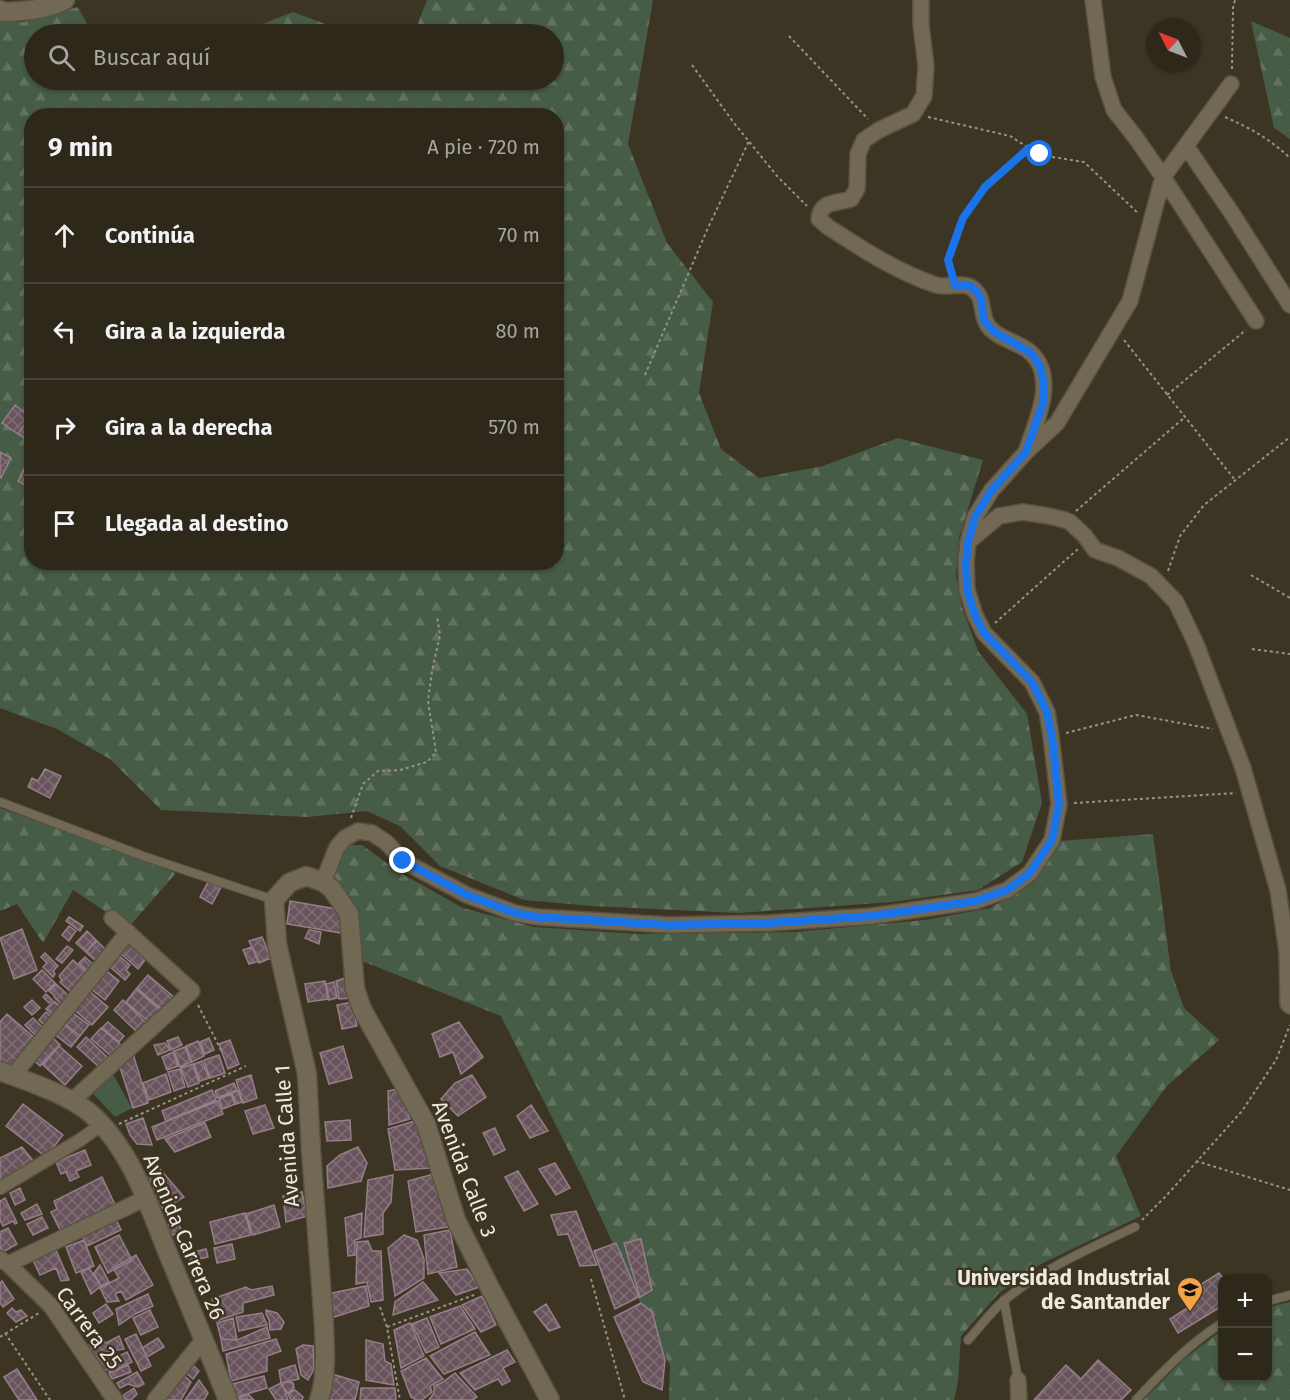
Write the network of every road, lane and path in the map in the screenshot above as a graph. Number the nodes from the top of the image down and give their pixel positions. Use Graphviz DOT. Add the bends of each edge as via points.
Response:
graph roads {
  1 [pos="65,0"];
  2 [pos="921,0"];
  3 [pos="1093,0"];
  4 [pos="1235,0"];
  5 [pos="0,10"];
  6 [pos="789,36"];
  7 [pos="692,65"];
  8 [pos="1231,84"];
  9 [pos="1211,112"];
  10 [pos="913,114"];
  11 [pos="879,130"];
  12 [pos="748,141"];
  13 [pos="1186,146"];
  14 [pos="1029,148"];
  15 [pos="1290,158"];
  16 [pos="1163,177"];
  17 [pos="819,219"];
  18 [pos="1150,225"];
  19 [pos="955,285"];
  20 [pos="1290,305"];
  21 [pos="1256,321"];
  22 [pos="1114,328"];
  23 [pos="645,375"];
  24 [pos="1167,394"];
  25 [pos="1185,417"];
  26 [pos="1290,437"];
  27 [pos="1026,452"];
  28 [pos="1235,480"];
  29 [pos="1065,520"];
  30 [pos="1088,540"];
  31 [pos="968,542"];
  32 [pos="1168,572"];
  33 [pos="1251,575"];
  34 [pos="1290,597"];
  35 [pos="437,616"];
  36 [pos="984,633"];
  37 [pos="1252,649"];
  38 [pos="1290,654"];
  39 [pos="1229,732"];
  40 [pos="1052,736"];
  41 [pos="1250,792"];
  42 [pos="0,802"];
  43 [pos="1059,804"];
  44 [pos="345,838"];
  45 [pos="323,882"];
  46 [pos="274,900"];
  47 [pos="112,918"];
  48 [pos="128,932"];
  49 [pos="192,991"];
  50 [pos="1290,1006"];
  51 [pos="1290,1025"];
  52 [pos="222,1052"];
  53 [pos="246,1066"];
  54 [pos="7,1073"];
  55 [pos="72,1101"];
  56 [pos="104,1127"];
  57 [pos="1196,1161"];
  58 [pos="0,1188"];
  59 [pos="1290,1190"];
  60 [pos="146,1198"];
  61 [pos="1135,1227"];
  62 [pos="4,1262"];
  63 [pos="591,1279"];
  64 [pos="1290,1295"];
  65 [pos="471,1296"];
  66 [pos="1004,1300"];
  67 [pos="1272,1300"];
  68 [pos="51,1306"];
  69 [pos="380,1307"];
  70 [pos="1218,1326"];
  71 [pos="387,1327"];
  72 [pos="5,1333"];
  73 [pos="0,1336"];
  74 [pos="204,1339"];
  75 [pos="968,1340"];
  76 [pos="1018,1380"];
  77 [pos="50,1400"];
  78 [pos="115,1400"];
  79 [pos="155,1400"];
  80 [pos="228,1400"];
  81 [pos="319,1400"];
  82 [pos="400,1400"];
  83 [pos="550,1400"];
  84 [pos="625,1400"];
  85 [pos="1019,1400"];
  86 [pos="1136,1400"];
  1 -- 5 [label="street" via="32,11"];
  2 -- 10 [label="street" via="924,96"];
  3 -- 16 [label="street" via="1103,77 1114,110"];
  4 -- 8 [label="path"];
  6 -- 11 [label="path"];
  7 -- 12 [label="path"];
  8 -- 9 [label="street"];
  9 -- 13 [label="street"];
  9 -- 15 [label="path" via="1251,129"];
  10 -- 11 [label="street"];
  10 -- 14 [label="path" via="1010,136"];
  11 -- 17 [label="street" via="864,140 858,154 857,189 851,199 827,204 820,210"];
  12 -- 17 [label="path"];
  12 -- 23 [label="path"];
  13 -- 16 [label="street"];
  13 -- 20 [label="street"];
  14 -- 18 [label="path" via="1040,154 1084,162"];
  14 -- 19 [label="path" via="985,187 963,218 948,260"];
  16 -- 18 [label="street"];
  16 -- 21 [label="street"];
  17 -- 19 [label="street" via="891,266 939,286"];
  18 -- 22 [label="street" via="1130,301"];
  19 -- 27 [label="street" via="969,285 977,292 983,319 993,331 1031,353 1040,366 1043,403"];
  21 -- 24 [label="path"];
  22 -- 24 [label="path"];
  22 -- 27 [label="street" via="1057,423"];
  24 -- 25 [label="path"];
  25 -- 28 [label="path"];
  25 -- 29 [label="path"];
  26 -- 28 [label="path"];
  27 -- 31 [label="street" via="991,491 975,517"];
  28 -- 32 [label="path" via="1204,505 1180,536"];
  29 -- 30 [label="street"];
  29 -- 31 [label="street" via="1023,512 999,516"];
  30 -- 36 [label="path"];
  30 -- 39 [label="street" via="1095,550 1150,576 1176,602"];
  31 -- 36 [label="street" via="967,590"];
  33 -- 34 [label="path"];
  35 -- 44 [label="path" via="440,635 428,701 436,752 427,762 378,771 363,784"];
  36 -- 40 [label="street" via="1032,682 1047,712"];
  37 -- 38 [label="path"];
  39 -- 40 [label="path" via="1136,715"];
  39 -- 41 [label="street"];
  40 -- 43 [label="street"];
  41 -- 43 [label="path"];
  41 -- 50 [label="street" via="1278,890"];
  42 -- 46 [label="lane" via="132,853"];
  43 -- 44 [label="street" via="1052,840 1030,873 1007,890 953,905 872,916 769,923 669,925 515,913 467,895 403,861 372,833 358,831"];
  44 -- 45 [label="street" via="337,847"];
  45 -- 46 [label="street" via="306,876 289,883"];
  45 -- 83 [label="street, Avenida Calle 3" via="349,914 355,989 362,1009 426,1124 456,1220"];
  46 -- 81 [label="street, Avenida Calle 1" via="277,944 307,1074 324,1326"];
  47 -- 48 [label="street"];
  48 -- 49 [label="street"];
  48 -- 54 [label="street"];
  49 -- 52 [label="path"];
  49 -- 55 [label="street"];
  51 -- 57 [label="path" via="1276,1060 1242,1111"];
  53 -- 56 [label="path"];
  54 -- 55 [label="street, Avenida Carrera 26"];
  55 -- 56 [label="street, Avenida Carrera 26"];
  56 -- 58 [label="street"];
  56 -- 60 [label="street, Avenida Carrera 26" via="124,1153"];
  57 -- 59 [label="path"];
  57 -- 61 [label="path"];
  60 -- 62 [label="street"];
  60 -- 74 [label="street, Avenida Carrera 26"];
  61 -- 66 [label="lane" via="1074,1256"];
  62 -- 68 [label="street, Carrera 25"];
  63 -- 84 [label="path"];
  64 -- 67 [label="lane"];
  65 -- 71 [label="path"];
  66 -- 75 [label="lane"];
  66 -- 76 [label="lane"];
  68 -- 72 [label="path"];
  68 -- 78 [label="street, Carrera 25"];
  69 -- 71 [label="path"];
  70 -- 86 [label="lane" via="1171,1362"];
  71 -- 82 [label="path"];
  72 -- 73 [label="path"];
  72 -- 77 [label="path"];
  74 -- 79 [label="street"];
  74 -- 80 [label="street, Avenida Carrera 26"];
  76 -- 85 [label="street"];
}
